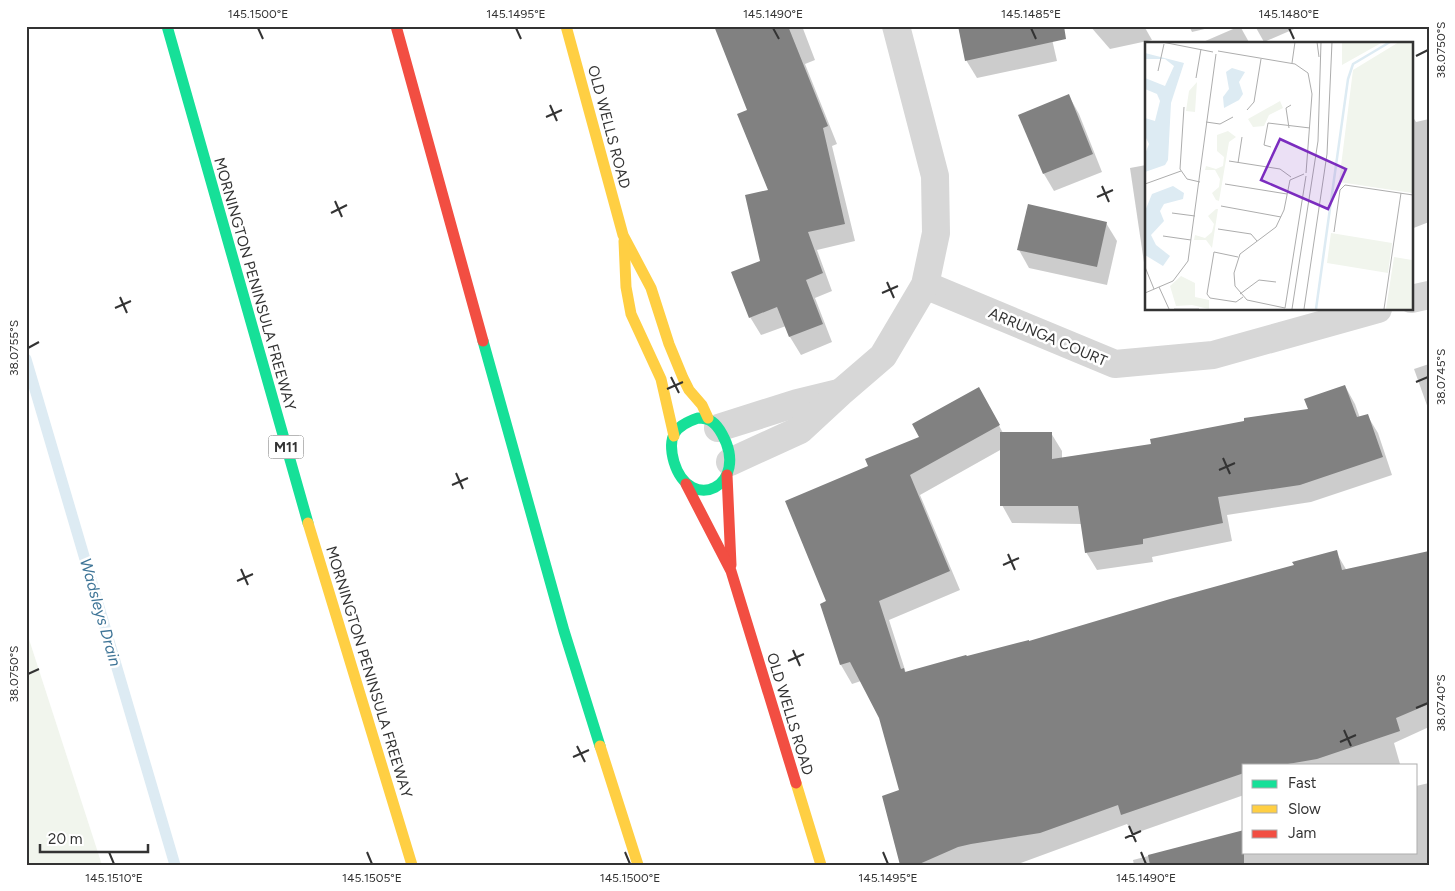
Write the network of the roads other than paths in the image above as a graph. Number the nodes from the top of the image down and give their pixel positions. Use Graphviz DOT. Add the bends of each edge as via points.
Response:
graph roads {
  1 [pos="167,26"];
  2 [pos="396,26"];
  3 [pos="566,26"];
  4 [pos="896,26"];
  5 [pos="623,235"];
  6 [pos="925,285"];
  7 [pos="1429,295"];
  8 [pos="1412,300"];
  9 [pos="1374,310"];
  10 [pos="840,393"];
  11 [pos="713,423"];
  12 [pos="674,436"];
  13 [pos="729,468"];
  14 [pos="686,484"];
  15 [pos="731,571"];
  16 [pos="412,865"];
  17 [pos="638,865"];
  18 [pos="821,865"];
  1 -- 16 [label="main road, MORNINGTON PENINSULA FREEWAY / M11" via="304,511"];
  2 -- 17 [label="main road" via="564,631"];
  3 -- 5 [label="main road, OLD WELLS ROAD"];
  4 -- 6 [label="street" via="935,176 936,233"];
  5 -- 11 [label="main road, OLD WELLS ROAD" via="651,288 683,378"];
  5 -- 12 [label="main road, OLD WELLS ROAD" via="630,313 655,362"];
  6 -- 9 [label="street, ARRUNGA COURT" via="1115,364 1213,355"];
  6 -- 10 [label="street" via="883,356"];
  7 -- 8 [label="street"];
  10 -- 11 [label="street"];
  10 -- 13 [label="street" via="800,430"];
  11 -- 12 [label="main road" via="698,418 689,421 679,427"];
  11 -- 13 [label="main road" via="728,445"];
  12 -- 14 [label="main road" via="675,466"];
  13 -- 14 [label="main road" via="724,480 710,490 698,491"];
  13 -- 15 [label="main road, OLD WELLS ROAD"];
  14 -- 15 [label="main road, OLD WELLS ROAD"];
  15 -- 18 [label="main road, OLD WELLS ROAD"];
}
